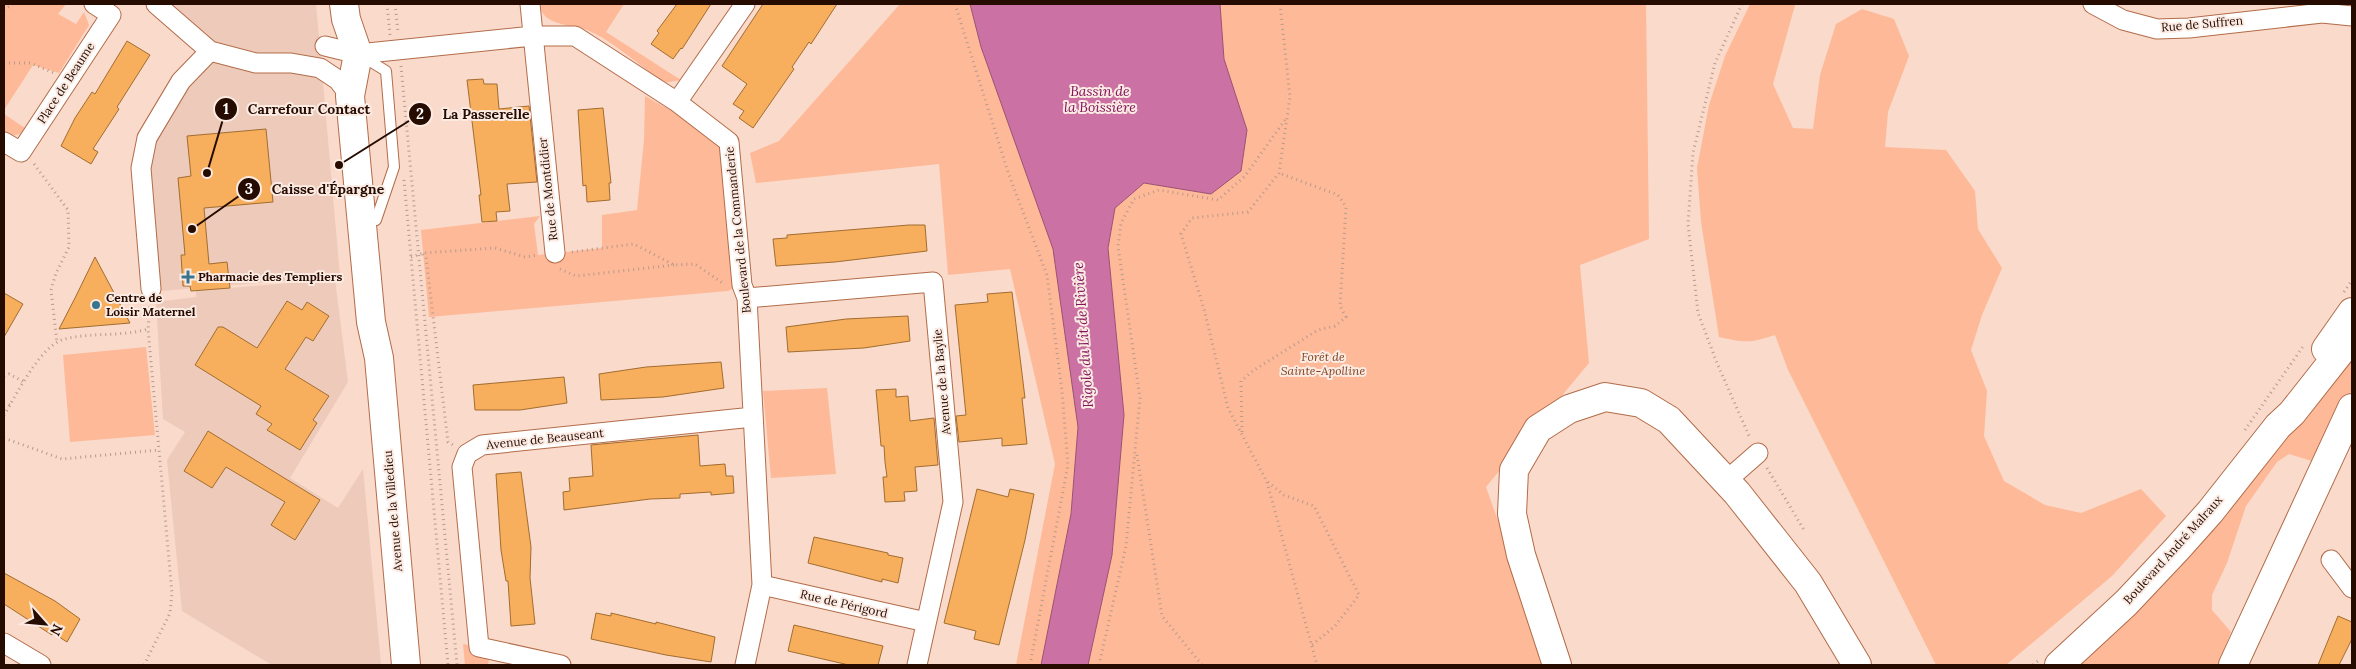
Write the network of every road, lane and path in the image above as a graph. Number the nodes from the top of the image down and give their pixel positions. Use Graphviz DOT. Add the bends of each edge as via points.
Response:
graph roads {
  1 [pos="12,4"];
  2 [pos="94,4"];
  3 [pos="156,4"];
  4 [pos="387,4"];
  5 [pos="396,4"];
  6 [pos="530,4"];
  7 [pos="744,4"];
  8 [pos="955,4"];
  9 [pos="1280,4"];
  10 [pos="1742,4"];
  11 [pos="2093,4"];
  12 [pos="350,9"];
  13 [pos="4,10"];
  14 [pos="2352,16"];
  15 [pos="533,36"];
  16 [pos="325,46"];
  17 [pos="396,49"];
  18 [pos="210,52"];
  19 [pos="358,54"];
  20 [pos="4,63"];
  21 [pos="291,63"];
  22 [pos="320,68"];
  23 [pos="68,80"];
  24 [pos="350,96"];
  25 [pos="677,102"];
  26 [pos="1286,118"];
  27 [pos="4,142"];
  28 [pos="21,152"];
  29 [pos="1279,173"];
  30 [pos="404,178"];
  31 [pos="423,254"];
  32 [pos="418,255"];
  33 [pos="534,256"];
  34 [pos="411,257"];
  35 [pos="552,260"];
  36 [pos="674,265"];
  37 [pos="2352,280"];
  38 [pos="151,289"];
  39 [pos="744,292"];
  40 [pos="2346,304"];
  41 [pos="148,329"];
  42 [pos="2352,337"];
  43 [pos="2306,342"];
  44 [pos="57,343"];
  45 [pos="378,358"];
  46 [pos="4,376"];
  47 [pos="24,382"];
  48 [pos="4,403"];
  49 [pos="10,405"];
  50 [pos="2352,408"];
  51 [pos="4,414"];
  52 [pos="753,417"];
  53 [pos="2278,426"];
  54 [pos="2243,433"];
  55 [pos="1242,434"];
  56 [pos="4,438"];
  57 [pos="1136,448"];
  58 [pos="159,450"];
  59 [pos="1758,453"];
  60 [pos="467,454"];
  61 [pos="1726,481"];
  62 [pos="1267,482"];
  63 [pos="1804,530"];
  64 [pos="2331,560"];
  65 [pos="762,585"];
  66 [pos="2352,588"];
  67 [pos="926,622"];
  68 [pos="4,643"];
  69 [pos="1312,645"];
  70 [pos="2050,662"];
  71 [pos="41,665"];
  72 [pos="144,665"];
  73 [pos="406,665"];
  74 [pos="448,665"];
  75 [pos="457,665"];
  76 [pos="561,665"];
  77 [pos="745,665"];
  78 [pos="917,665"];
  79 [pos="1030,665"];
  80 [pos="1100,665"];
  81 [pos="1202,665"];
  82 [pos="1317,665"];
  83 [pos="1557,665"];
  84 [pos="1857,665"];
  85 [pos="2032,665"];
  86 [pos="2234,665"];
  1 -- 13 [label="path"];
  2 -- 23 [label="street, Place de Beaume" via="111,15"];
  3 -- 18 [label="street"];
  4 -- 17 [label="path"];
  5 -- 17 [label="path"];
  6 -- 15 [label="street, Rue de Montdidier"];
  7 -- 25 [label="street"];
  8 -- 79 [label="path" via="1009,175 1047,275 1062,392 1068,465"];
  9 -- 26 [label="path" via="1290,97"];
  10 -- 59 [label="path" via="1715,63 1706,99 1693,153 1688,224 1698,313"];
  11 -- 14 [label="street, Rue de Suffren" via="2123,20 2157,29 2286,15 2322,13"];
  12 -- 16 [label="street"];
  12 -- 19 [label="street, Avenue de la Villedieu"];
  15 -- 17 [label="street, Boulevard de la Commanderie"];
  15 -- 25 [label="street, Boulevard de la Commanderie" via="575,36"];
  15 -- 35 [label="street, Rue de Montdidier"];
  16 -- 19 [label="street, Boulevard de la Commanderie"];
  16 -- 21 [label="street"];
  17 -- 19 [label="street, Boulevard de la Commanderie"];
  17 -- 32 [label="path"];
  18 -- 21 [label="street" via="256,63"];
  18 -- 38 [label="street" via="181,81 147,138 141,168"];
  19 -- 22 [label="street"];
  19 -- 24 [label="street, Avenue de la Villedieu"];
  19 -- 45 [label="street, Avenue de la Villedieu" via="365,95 376,220 381,321"];
  20 -- 23 [label="path" via="46,68"];
  21 -- 22 [label="street"];
  22 -- 24 [label="street" via="338,80"];
  23 -- 28 [label="street, Place de Beaume"];
  24 -- 45 [label="street, Avenue de la Villedieu" via="371,322"];
  25 -- 39 [label="street, Boulevard de la Commanderie" via="729,142"];
  26 -- 29 [label="path"];
  26 -- 57 [label="path" via="1245,176 1218,200 1159,190 1134,199 1121,223 1118,246 1140,398"];
  27 -- 28 [label="street"];
  28 -- 44 [label="path" via="43,174 68,210 69,247 50,290"];
  29 -- 55 [label="path" via="1248,212 1192,218 1181,234 1204,309 1228,408"];
  29 -- 55 [label="path" via="1338,195 1346,206 1340,306 1346,317 1335,326 1318,330 1241,381"];
  30 -- 34 [label="path"];
  31 -- 32 [label="path"];
  31 -- 33 [label="path" via="495,248 526,257"];
  31 -- 60 [label="path" via="426,257 448,442"];
  32 -- 34 [label="path"];
  32 -- 75 [label="path"];
  33 -- 35 [label="path"];
  33 -- 35 [label="path"];
  34 -- 74 [label="path"];
  35 -- 36 [label="path" via="576,276"];
  35 -- 36 [label="path" via="634,244"];
  36 -- 39 [label="path" via="695,264 731,288"];
  37 -- 40 [label="path"];
  38 -- 41 [label="path"];
  39 -- 52 [label="street, Boulevard de la Commanderie"];
  39 -- 67 [label="street, Avenue de la Baylie" via="933,282 953,502"];
  40 -- 53 [label="street, Boulevard André Malraux"];
  41 -- 44 [label="path" via="131,334 63,339"];
  41 -- 58 [label="path"];
  42 -- 53 [label="street, Boulevard André Malraux"];
  43 -- 54 [label="path"];
  44 -- 47 [label="path" via="46,349"];
  45 -- 73 [label="street, Avenue de la Villedieu"];
  46 -- 47 [label="path" via="9,374"];
  47 -- 49 [label="path"];
  48 -- 49 [label="path"];
  49 -- 51 [label="path"];
  50 -- 86 [label="street"];
  52 -- 60 [label="street, Avenue de Beauseant" via="482,445"];
  52 -- 65 [label="street, Boulevard de la Commanderie"];
  53 -- 70 [label="street, Boulevard André Malraux" via="2210,512 2126,603"];
  55 -- 62 [label="path"];
  56 -- 58 [label="path" via="62,459"];
  57 -- 80 [label="path" via="1126,546"];
  57 -- 81 [label="path" via="1162,616"];
  58 -- 72 [label="path" via="171,600 170,613"];
  59 -- 61 [label="street"];
  59 -- 63 [label="path"];
  60 -- 76 [label="street" via="462,467 479,647"];
  61 -- 83 [label="street" via="1669,420 1641,403 1605,397 1568,409 1538,429 1514,470 1512,514"];
  61 -- 84 [label="street" via="1808,583"];
  62 -- 69 [label="path"];
  62 -- 69 [label="path" via="1284,495 1314,506 1359,595 1335,626"];
  64 -- 66 [label="street"];
  65 -- 67 [label="street, Rue de Périgord"];
  65 -- 77 [label="street, Boulevard de la Commanderie"];
  67 -- 78 [label="street, Avenue de la Baylie"];
  68 -- 71 [label="street"];
  69 -- 82 [label="path"];
  70 -- 85 [label="path"];
}
